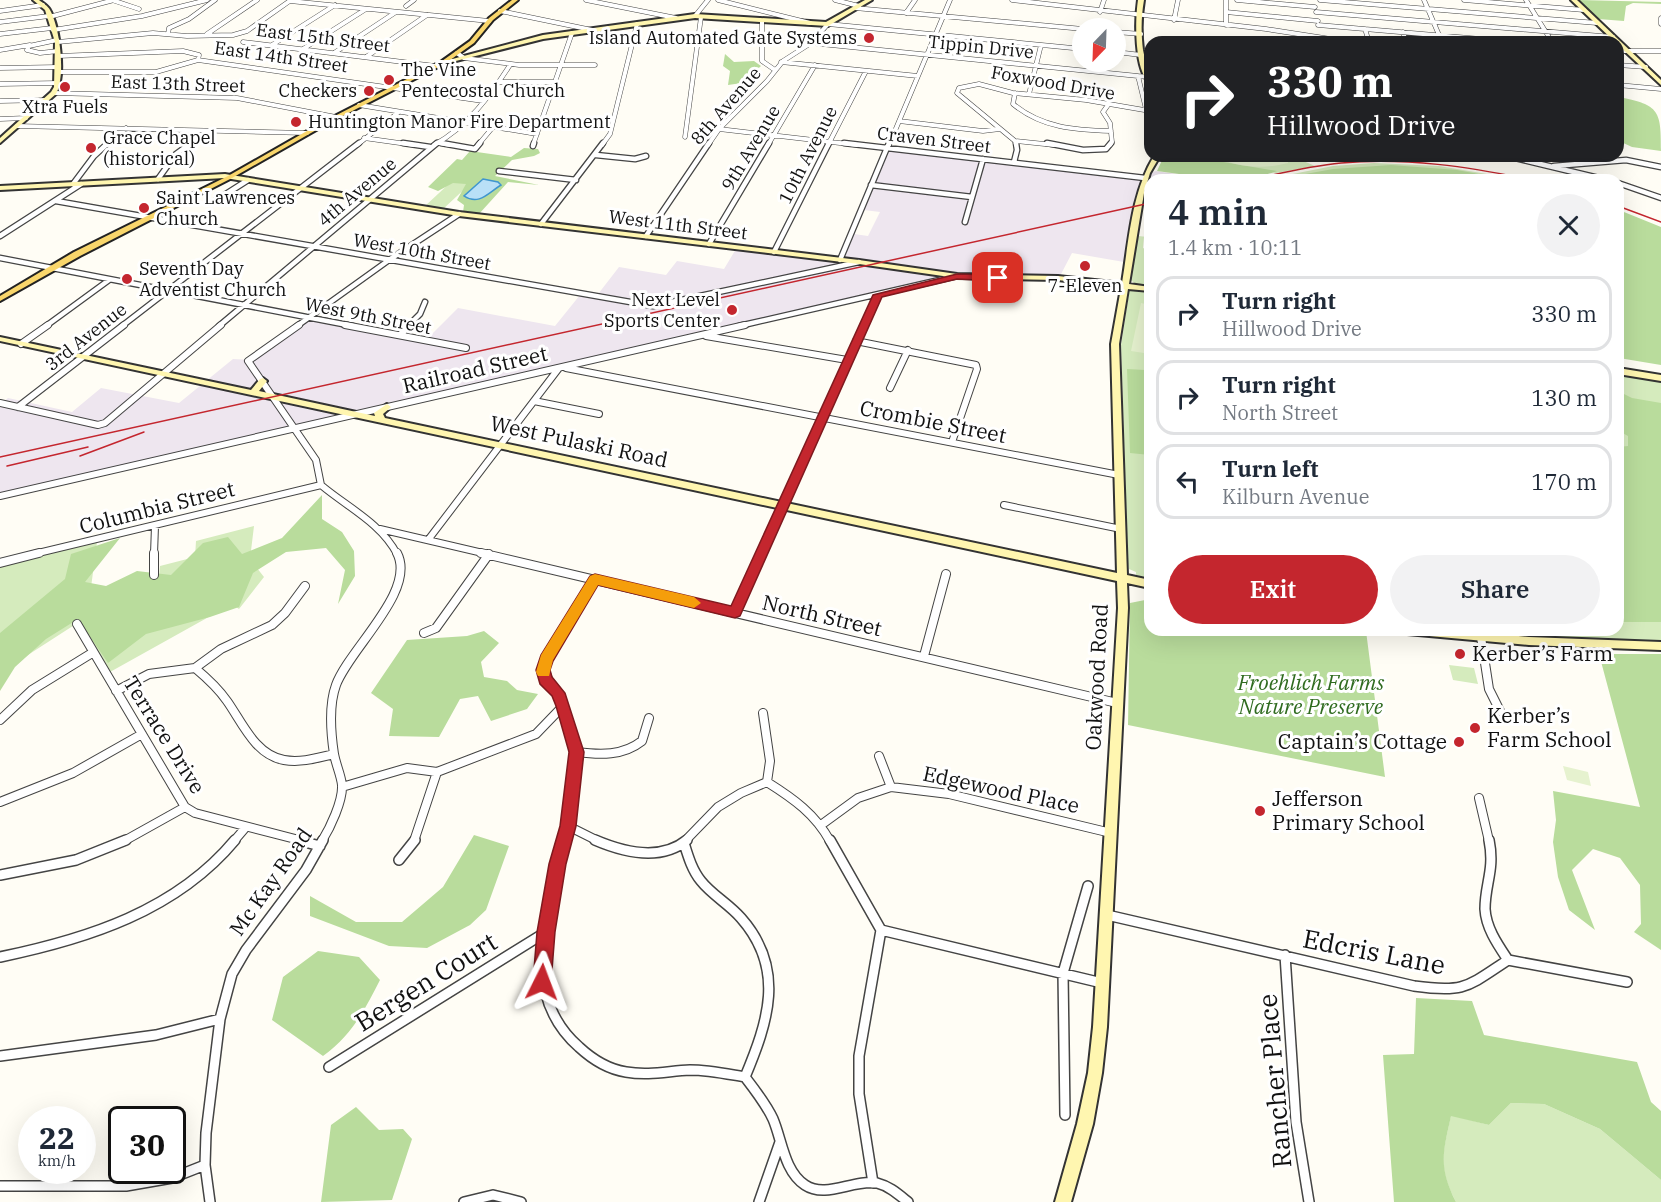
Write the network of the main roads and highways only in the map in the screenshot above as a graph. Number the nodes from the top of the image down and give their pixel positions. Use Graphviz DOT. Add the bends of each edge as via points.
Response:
graph roads {
  1 [pos="515,0"];
  2 [pos="0,299"];
  1 -- 2 [label="main road" via="489,21 459,55"];
}
